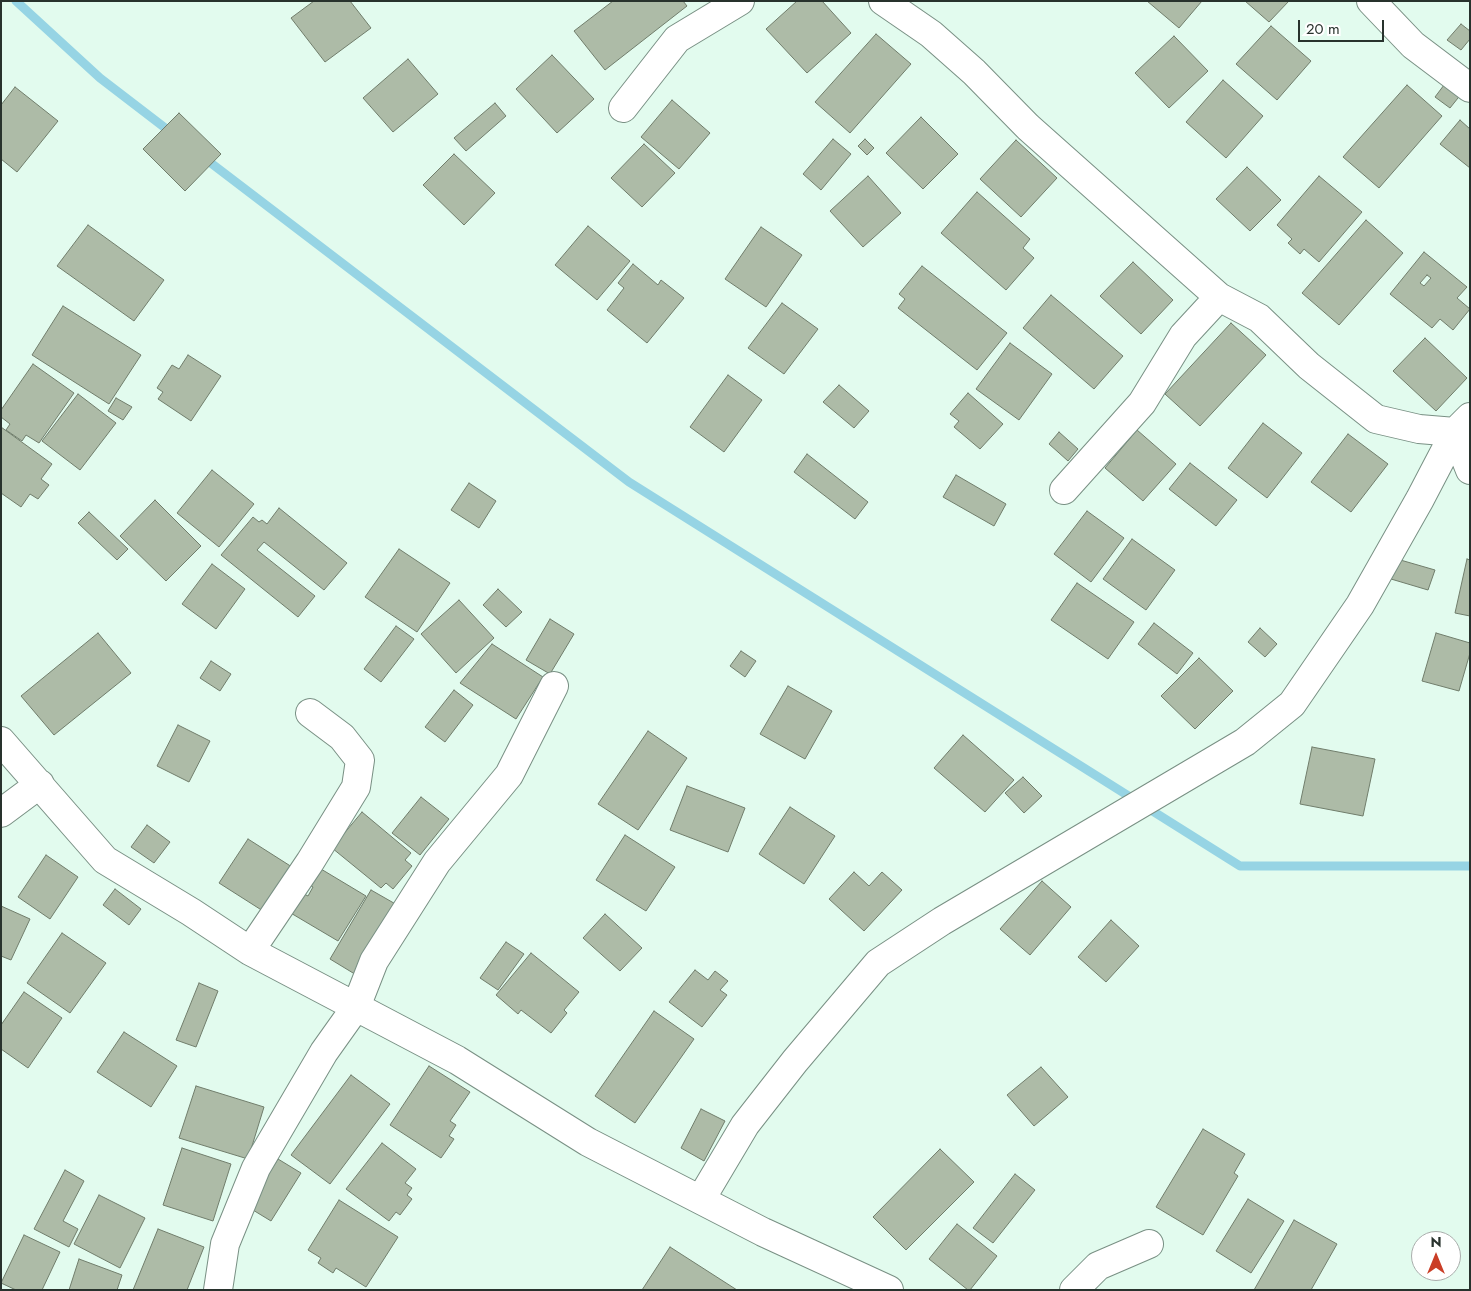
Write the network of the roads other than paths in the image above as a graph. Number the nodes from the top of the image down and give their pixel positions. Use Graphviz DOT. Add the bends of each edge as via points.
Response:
graph roads {
  1 [pos="740,1"];
  2 [pos="883,1"];
  3 [pos="1371,1"];
  4 [pos="1470,88"];
  5 [pos="623,108"];
  6 [pos="1219,297"];
  7 [pos="1463,424"];
  8 [pos="1470,470"];
  9 [pos="1064,490"];
  10 [pos="554,686"];
  11 [pos="310,713"];
  12 [pos="1,741"];
  13 [pos="40,784"];
  14 [pos="1,813"];
  15 [pos="250,951"];
  16 [pos="356,1007"];
  17 [pos="701,1199"];
  18 [pos="1149,1244"];
  19 [pos="218,1290"];
  20 [pos="889,1290"];
  21 [pos="1074,1290"];
  1 -- 5 [label="street" via="677,39"];
  2 -- 6 [label="street" via="930,34 974,72 1028,127"];
  3 -- 4 [label="street" via="1413,45"];
  6 -- 7 [label="street" via="1259,318 1309,366 1376,419 1419,429"];
  6 -- 9 [label="street" via="1183,336 1142,403"];
  7 -- 8 [label="street"];
  7 -- 17 [label="street" via="1360,605 1292,704 1245,742 942,921 878,963 795,1060 745,1125"];
  10 -- 16 [label="street" via="510,775 437,862 374,961"];
  11 -- 15 [label="street" via="342,737 360,760 356,787"];
  12 -- 13 [label="street"];
  13 -- 14 [label="street"];
  13 -- 15 [label="street" via="105,860"];
  15 -- 16 [label="street"];
  16 -- 17 [label="street" via="457,1060 588,1142"];
  16 -- 19 [label="street" via="324,1052 256,1168 226,1244"];
  17 -- 20 [label="street" via="763,1232"];
  18 -- 21 [label="street" via="1098,1266"];
}
